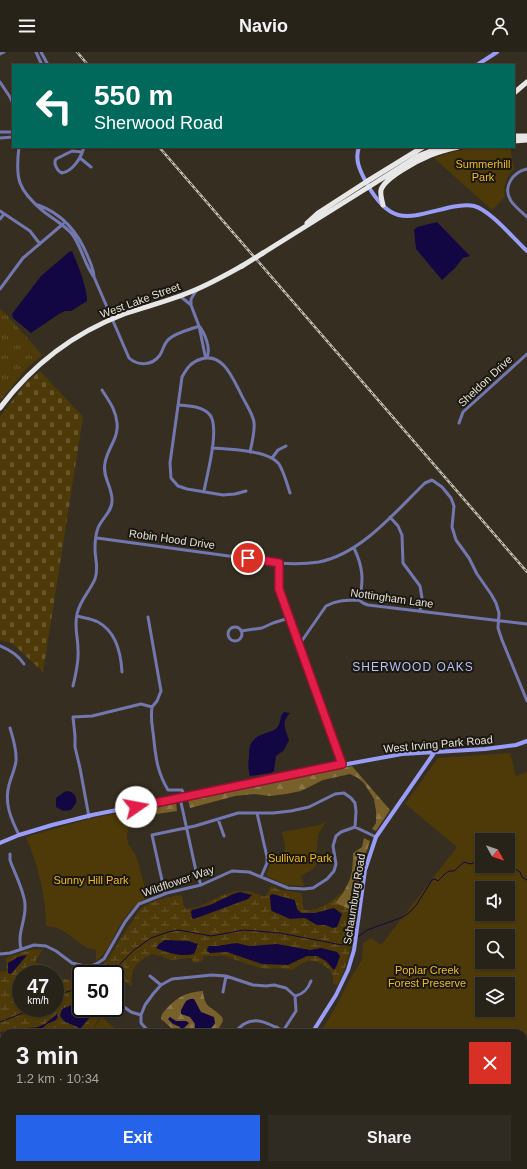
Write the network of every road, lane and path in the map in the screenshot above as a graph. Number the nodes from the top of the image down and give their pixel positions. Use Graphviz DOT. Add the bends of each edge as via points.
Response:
graph roads {
  1 [pos="4,52"];
  2 [pos="36,52"];
  3 [pos="41,52"];
  4 [pos="497,52"];
  5 [pos="0,54"];
  6 [pos="42,64"];
  7 [pos="47,64"];
  8 [pos="479,64"];
  9 [pos="0,82"];
  10 [pos="527,82"];
  11 [pos="515,92"];
  12 [pos="12,102"];
  13 [pos="0,132"];
  14 [pos="12,132"];
  15 [pos="515,136"];
  16 [pos="527,136"];
  17 [pos="12,137"];
  18 [pos="0,138"];
  19 [pos="527,140"];
  20 [pos="515,141"];
  21 [pos="19,148"];
  22 [pos="84,148"];
  23 [pos="359,148"];
  24 [pos="421,148"];
  25 [pos="438,148"];
  26 [pos="454,148"];
  27 [pos="82,152"];
  28 [pos="80,158"];
  29 [pos="91,167"];
  30 [pos="527,169"];
  31 [pos="366,182"];
  32 [pos="370,188"];
  33 [pos="36,204"];
  34 [pos="383,205"];
  35 [pos="0,211"];
  36 [pos="4,214"];
  37 [pos="527,217"];
  38 [pos="0,219"];
  39 [pos="66,222"];
  40 [pos="62,225"];
  41 [pos="300,229"];
  42 [pos="40,244"];
  43 [pos="527,251"];
  44 [pos="94,277"];
  45 [pos="1,287"];
  46 [pos="197,289"];
  47 [pos="180,296"];
  48 [pos="191,305"];
  49 [pos="112,320"];
  50 [pos="199,326"];
  51 [pos="527,354"];
  52 [pos="207,357"];
  53 [pos="102,390"];
  54 [pos="178,405"];
  55 [pos="0,408"];
  56 [pos="459,423"];
  57 [pos="286,446"];
  58 [pos="212,448"];
  59 [pos="250,452"];
  60 [pos="272,458"];
  61 [pos="204,491"];
  62 [pos="246,491"];
  63 [pos="290,493"];
  64 [pos="390,517"];
  65 [pos="97,538"];
  66 [pos="354,548"];
  67 [pos="279,563"];
  68 [pos="359,600"];
  69 [pos="420,611"];
  70 [pos="77,616"];
  71 [pos="148,617"];
  72 [pos="289,618"];
  73 [pos="497,620"];
  74 [pos="527,624"];
  75 [pos="241,631"];
  76 [pos="299,645"];
  77 [pos="0,646"];
  78 [pos="24,664"];
  79 [pos="122,672"];
  80 [pos="73,686"];
  81 [pos="527,701"];
  82 [pos="152,707"];
  83 [pos="10,728"];
  84 [pos="527,741"];
  85 [pos="434,752"];
  86 [pos="419,753"];
  87 [pos="342,764"];
  88 [pos="426,764"];
  89 [pos="185,797"];
  90 [pos="180,798"];
  91 [pos="256,813"];
  92 [pos="89,816"];
  93 [pos="218,819"];
  94 [pos="187,828"];
  95 [pos="355,828"];
  96 [pos="19,835"];
  97 [pos="224,836"];
  98 [pos="376,837"];
  99 [pos="0,843"];
  100 [pos="10,854"];
  101 [pos="261,877"];
  102 [pos="201,885"];
  103 [pos="165,894"];
  104 [pos="21,949"];
  105 [pos="0,954"];
  106 [pos="150,976"];
  107 [pos="226,976"];
  108 [pos="311,981"];
  109 [pos="161,985"];
  110 [pos="223,992"];
  111 [pos="295,996"];
  112 [pos="124,1007"];
  113 [pos="141,1015"];
  114 [pos="277,1028"];
  115 [pos="146,1029"];
  116 [pos="238,1029"];
  117 [pos="285,1029"];
  118 [pos="315,1029"];
  1 -- 5 [label="street"];
  2 -- 6 [label="street"];
  3 -- 7 [label="street"];
  4 -- 8 [label="main road"];
  9 -- 12 [label="street"];
  10 -- 11 [label="highway"];
  13 -- 14 [label="street"];
  15 -- 16 [label="highway"];
  17 -- 18 [label="street"];
  19 -- 20 [label="highway"];
  21 -- 33 [label="street" via="19,181 27,196"];
  22 -- 27 [label="street"];
  23 -- 31 [label="main road" via="357,164"];
  24 -- 31 [label="highway, West Lake Street"];
  25 -- 32 [label="highway, West Lake Street" via="418,156"];
  26 -- 34 [label="highway" via="432,154 389,179 381,191"];
  27 -- 28 [label="street"];
  27 -- 28 [label="street" via="72,151 57,158 55,163 58,170 63,173"];
  28 -- 29 [label="street"];
  30 -- 37 [label="street" via="514,175 508,194"];
  31 -- 32 [label="main road"];
  31 -- 41 [label="highway, West Lake Street" via="318,213"];
  32 -- 34 [label="main road"];
  32 -- 41 [label="highway, West Lake Street"];
  33 -- 39 [label="street" via="45,207"];
  33 -- 40 [label="street"];
  34 -- 43 [label="main road" via="395,214 409,217 457,206 476,206"];
  35 -- 36 [label="street"];
  36 -- 38 [label="street"];
  36 -- 42 [label="street" via="30,231"];
  39 -- 40 [label="street"];
  39 -- 44 [label="street" via="83,243 94,270"];
  40 -- 42 [label="street"];
  40 -- 44 [label="street" via="76,241"];
  41 -- 46 [label="highway, West Lake Street, bridge" via="242,266"];
  42 -- 45 [label="street" via="23,258"];
  44 -- 49 [label="street"];
  46 -- 47 [label="highway, West Lake Street"];
  46 -- 48 [label="street" via="191,299"];
  47 -- 48 [label="street"];
  47 -- 49 [label="highway, West Lake Street"];
  48 -- 50 [label="street"];
  49 -- 50 [label="street" via="126,355 139,364 155,360 171,337"];
  49 -- 55 [label="highway, West Lake Street" via="47,357 23,379"];
  50 -- 52 [label="street"];
  51 -- 56 [label="street, Sheldon Drive" via="463,412"];
  52 -- 54 [label="street" via="192,362 187,368 182,377"];
  52 -- 59 [label="street" via="216,359 225,366 252,414 254,427"];
  53 -- 65 [label="street" via="115,412 118,425 104,464 112,505 98,527"];
  54 -- 58 [label="street" via="199,408 210,415 214,428"];
  54 -- 61 [label="street" via="170,463 171,478 178,486"];
  57 -- 60 [label="street" via="278,450"];
  58 -- 59 [label="street"];
  58 -- 61 [label="street"];
  59 -- 60 [label="street"];
  60 -- 63 [label="street" via="278,463"];
  61 -- 62 [label="street" via="223,495"];
  64 -- 66 [label="street, Robin Hood Drive"];
  64 -- 69 [label="street" via="402,535 403,563 420,586"];
  64 -- 73 [label="street, Robin Hood Drive" via="425,483 432,480 442,487 454,506 452,527 456,540 496,603 499,613"];
  65 -- 67 [label="street, Robin Hood Drive"];
  65 -- 70 [label="street" via="95,577 82,600"];
  66 -- 67 [label="street, Robin Hood Drive" via="320,562"];
  66 -- 68 [label="street" via="360,560 362,574 363,586"];
  67 -- 72 [label="street" via="278,588"];
  68 -- 69 [label="street, Nottingham Lane" via="368,605"];
  68 -- 76 [label="street, Nottingham Lane" via="340,601 326,606"];
  69 -- 73 [label="street, Nottingham Lane"];
  70 -- 79 [label="street" via="99,622 114,638 119,649"];
  70 -- 80 [label="street" via="75,627 78,661"];
  71 -- 82 [label="street" via="161,691"];
  72 -- 75 [label="street" via="262,628"];
  72 -- 76 [label="street"];
  73 -- 74 [label="street, Nottingham Lane"];
  73 -- 81 [label="street" via="502,640"];
  75 -- 75 [label="street" via="237,627 232,627 228,632 229,637 232,640 238,639"];
  76 -- 87 [label="street"];
  77 -- 78 [label="street" via="8,649"];
  82 -- 89 [label="street" via="151,725 160,774 168,790 182,790"];
  82 -- 92 [label="street" via="141,704 92,716 73,717 75,747"];
  83 -- 96 [label="street" via="16,760 7,800 12,823"];
  84 -- 85 [label="main road, West Irving Park Road" via="485,749"];
  85 -- 86 [label="main road, West Irving Park Road"];
  85 -- 88 [label="main road, Schaumburg Road"];
  86 -- 87 [label="main road, West Irving Park Road"];
  86 -- 88 [label="main road" via="424,756"];
  87 -- 89 [label="main road, West Irving Park Road"];
  88 -- 98 [label="main road, Schaumburg Road"];
  89 -- 90 [label="main road, West Irving Park Road"];
  90 -- 92 [label="main road, West Irving Park Road"];
  90 -- 94 [label="street"];
  91 -- 93 [label="street" via="238,813"];
  91 -- 95 [label="street" via="309,807 335,794 344,793 355,803"];
  91 -- 101 [label="street" via="267,857"];
  92 -- 96 [label="main road, West Irving Park Road"];
  93 -- 94 [label="street"];
  93 -- 97 [label="street"];
  94 -- 102 [label="street"];
  94 -- 103 [label="street" via="152,835"];
  95 -- 98 [label="street"];
  95 -- 101 [label="street, Wildflower Way" via="336,836 333,846 336,864 334,871 316,887 288,888"];
  96 -- 99 [label="main road, West Irving Park Road"];
  98 -- 118 [label="main road, Schaumburg Road" via="365,870 354,950 348,970"];
  100 -- 104 [label="street" via="25,903 19,934"];
  101 -- 102 [label="street, Wildflower Way" via="245,871 232,871"];
  102 -- 103 [label="street, Wildflower Way"];
  103 -- 104 [label="street, Wildflower Way" via="139,904 125,922 104,959 89,967 72,963 46,946 34,945"];
  104 -- 105 [label="street, Wildflower Way"];
  106 -- 109 [label="street"];
  107 -- 109 [label="street" via="172,979"];
  107 -- 110 [label="street"];
  107 -- 111 [label="street" via="253,985 286,988"];
  108 -- 111 [label="street" via="306,991"];
  109 -- 113 [label="street" via="145,1005"];
  111 -- 117 [label="street" via="296,1011"];
  112 -- 113 [label="street"];
  113 -- 115 [label="street" via="141,1023"];
  114 -- 116 [label="street" via="257,1021 244,1024"];
}
